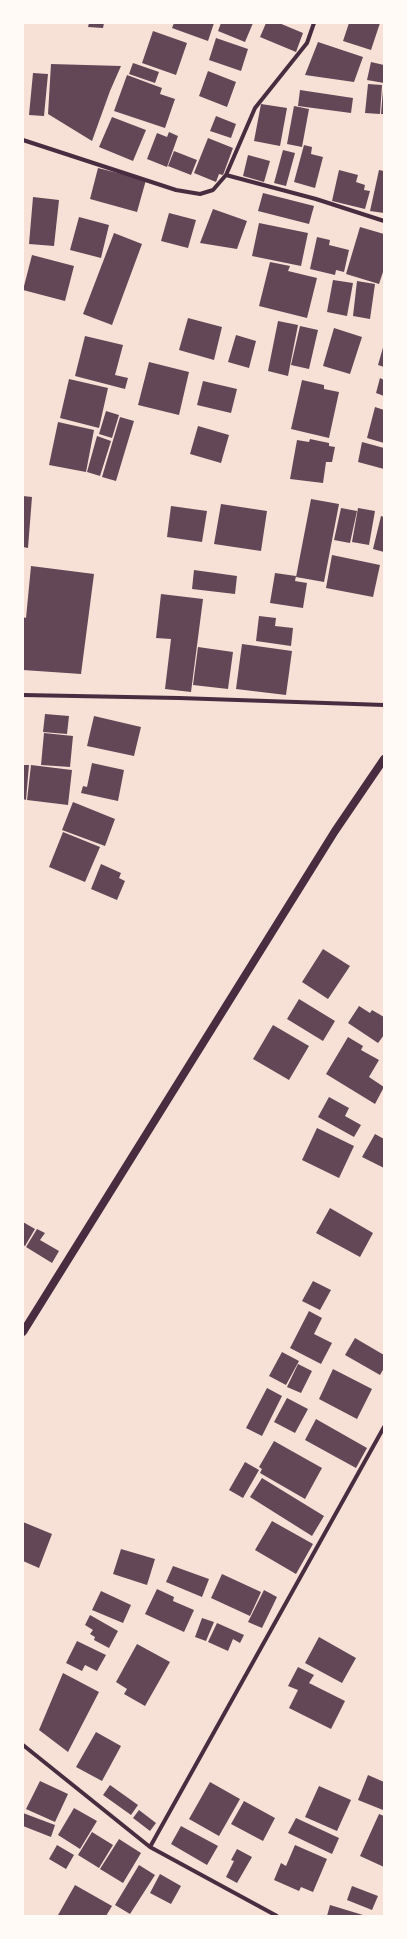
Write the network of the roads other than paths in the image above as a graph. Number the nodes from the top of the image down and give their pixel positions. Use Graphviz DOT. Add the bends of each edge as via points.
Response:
graph roads {
  1 [pos="314,23"];
  2 [pos="23,140"];
  3 [pos="226,175"];
  4 [pos="384,221"];
  5 [pos="23,695"];
  6 [pos="384,705"];
  7 [pos="384,759"];
  8 [pos="23,1332"];
  9 [pos="384,1427"];
  10 [pos="23,1745"];
  11 [pos="150,1847"];
  12 [pos="277,1916"];
  1 -- 3 [label="street" via="307,43 255,108"];
  2 -- 3 [label="street" via="176,190 200,194 213,190"];
  3 -- 4 [label="street" via="316,199"];
  5 -- 6 [label="street"];
  7 -- 8 [label="main road" via="335,831"];
  9 -- 11 [label="street"];
  10 -- 11 [label="street"];
  11 -- 12 [label="street"];
}
